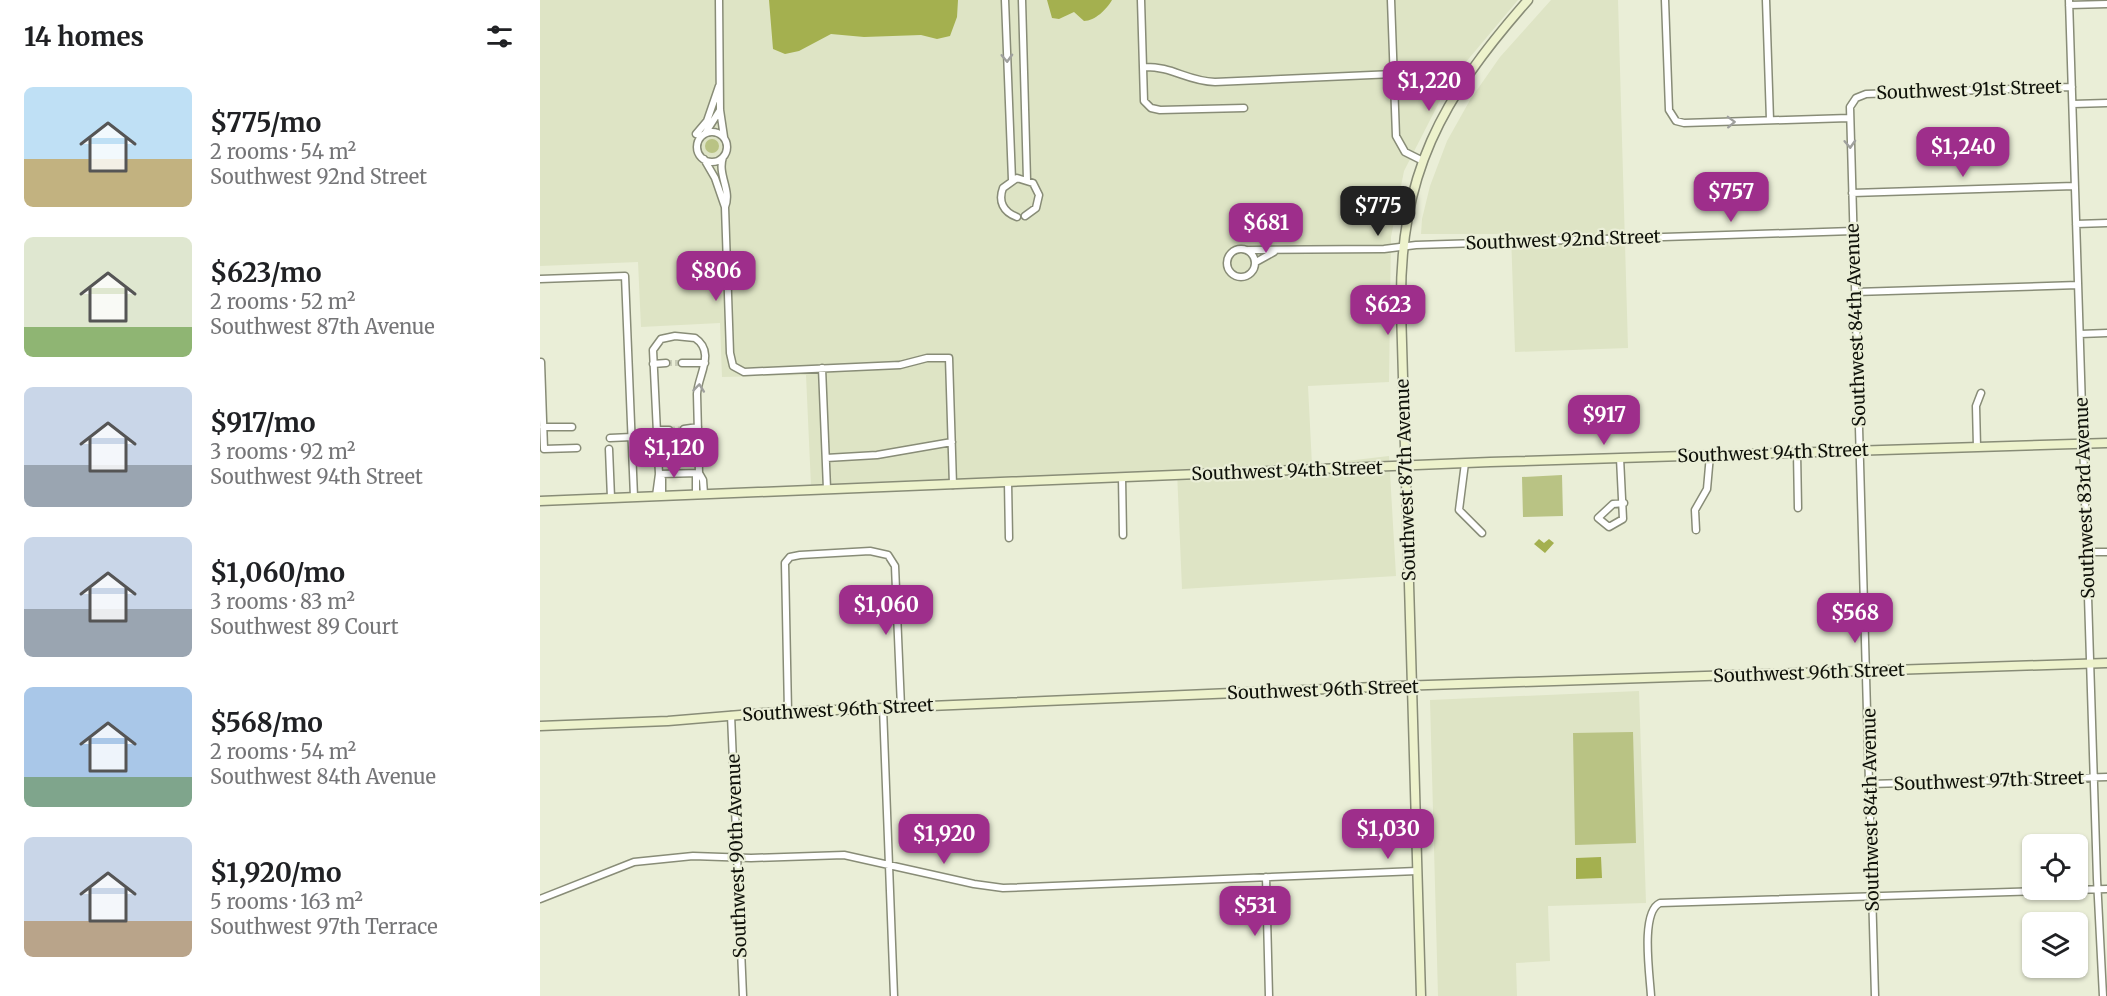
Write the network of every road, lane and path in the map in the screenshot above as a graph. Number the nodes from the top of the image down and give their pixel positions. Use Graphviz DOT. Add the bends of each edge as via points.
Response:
graph roads {
  1 [pos="719,0"];
  2 [pos="1005,0"];
  3 [pos="1022,0"];
  4 [pos="1141,0"];
  5 [pos="1391,0"];
  6 [pos="1528,0"];
  7 [pos="1665,0"];
  8 [pos="1766,0"];
  9 [pos="2069,2"];
  10 [pos="2107,4"];
  11 [pos="1143,67"];
  12 [pos="1394,74"];
  13 [pos="720,86"];
  14 [pos="2072,87"];
  15 [pos="2073,104"];
  16 [pos="2107,104"];
  17 [pos="1244,108"];
  18 [pos="720,110"];
  19 [pos="1849,118"];
  20 [pos="1770,120"];
  21 [pos="706,133"];
  22 [pos="696,134"];
  23 [pos="724,137"];
  24 [pos="723,157"];
  25 [pos="704,159"];
  26 [pos="1423,160"];
  27 [pos="1012,180"];
  28 [pos="1027,180"];
  29 [pos="2076,186"];
  30 [pos="1852,193"];
  31 [pos="725,207"];
  32 [pos="1026,216"];
  33 [pos="1017,217"];
  34 [pos="2107,223"];
  35 [pos="2076,224"];
  36 [pos="1853,231"];
  37 [pos="1403,246"];
  38 [pos="1248,250"];
  39 [pos="1274,252"];
  40 [pos="1256,262"];
  41 [pos="540,279"];
  42 [pos="2078,285"];
  43 [pos="1855,292"];
  44 [pos="2107,333"];
  45 [pos="2080,334"];
  46 [pos="542,362"];
  47 [pos="666,363"];
  48 [pos="682,363"];
  49 [pos="705,363"];
  50 [pos="653,364"];
  51 [pos="822,368"];
  52 [pos="541,389"];
  53 [pos="1981,393"];
  54 [pos="572,426"];
  55 [pos="543,427"];
  56 [pos="698,427"];
  57 [pos="684,429"];
  58 [pos="657,430"];
  59 [pos="669,430"];
  60 [pos="632,437"];
  61 [pos="610,438"];
  62 [pos="952,442"];
  63 [pos="2107,443"];
  64 [pos="2084,444"];
  65 [pos="1977,447"];
  66 [pos="577,448"];
  67 [pos="609,449"];
  68 [pos="1860,450"];
  69 [pos="1797,452"];
  70 [pos="1710,455"];
  71 [pos="826,458"];
  72 [pos="1620,458"];
  73 [pos="1465,464"];
  74 [pos="1406,466"];
  75 [pos="699,473"];
  76 [pos="658,474"];
  77 [pos="1122,477"];
  78 [pos="1008,482"];
  79 [pos="953,485"];
  80 [pos="827,489"];
  81 [pos="700,495"];
  82 [pos="659,496"];
  83 [pos="634,497"];
  84 [pos="611,498"];
  85 [pos="540,501"];
  86 [pos="1624,502"];
  87 [pos="1798,508"];
  88 [pos="1696,530"];
  89 [pos="1482,533"];
  90 [pos="1123,535"];
  91 [pos="1009,538"];
  92 [pos="2087,552"];
  93 [pos="2107,552"];
  94 [pos="2107,663"];
  95 [pos="2091,664"];
  96 [pos="1867,671"];
  97 [pos="1412,686"];
  98 [pos="901,707"];
  99 [pos="883,708"];
  100 [pos="788,712"];
  101 [pos="731,715"];
  102 [pos="540,726"];
  103 [pos="2107,777"];
  104 [pos="2094,778"];
  105 [pos="1870,784"];
  106 [pos="737,858"];
  107 [pos="890,867"];
  108 [pos="1417,871"];
  109 [pos="1266,877"];
  110 [pos="2107,889"];
  111 [pos="2098,890"];
  112 [pos="1873,897"];
  113 [pos="540,899"];
  114 [pos="743,996"];
  115 [pos="894,996"];
  116 [pos="1269,996"];
  117 [pos="1421,996"];
  118 [pos="1651,996"];
  119 [pos="1875,996"];
  120 [pos="2103,996"];
  1 -- 13 [label="street"];
  2 -- 27 [label="street, one-way"];
  3 -- 28 [label="street"];
  4 -- 11 [label="street"];
  5 -- 12 [label="street"];
  6 -- 26 [label="street, Southwest 87th Avenue" via="1464,78"];
  7 -- 20 [label="street, one-way" via="1669,110 1673,119 1684,123"];
  8 -- 20 [label="street"];
  9 -- 10 [label="street"];
  9 -- 14 [label="street, Southwest 83rd Avenue"];
  11 -- 12 [label="street" via="1165,67 1192,80 1215,82"];
  11 -- 17 [label="street" via="1144,100 1155,110"];
  12 -- 26 [label="street" via="1397,139 1407,153"];
  13 -- 18 [label="street"];
  13 -- 22 [label="street" via="707,120"];
  14 -- 15 [label="street, Southwest 83rd Avenue"];
  14 -- 19 [label="street, Southwest 91st Street" via="1866,94 1852,102"];
  15 -- 16 [label="street, Southwest 91st Street"];
  15 -- 29 [label="street, Southwest 83rd Avenue"];
  18 -- 21 [label="street"];
  18 -- 23 [label="street"];
  19 -- 20 [label="street"];
  19 -- 30 [label="street, Southwest 84th Avenue, one-way"];
  21 -- 23 [label="street" via="718,132"];
  21 -- 25 [label="street" via="697,146"];
  23 -- 24 [label="street" via="727,148"];
  24 -- 25 [label="street" via="714,162"];
  24 -- 31 [label="street" via="720,169 727,195"];
  25 -- 31 [label="street"];
  26 -- 37 [label="street, Southwest 87th Avenue"];
  27 -- 28 [label="street"];
  27 -- 33 [label="street" via="1003,188 1000,200 1006,211"];
  28 -- 32 [label="street" via="1039,195 1036,208"];
  29 -- 30 [label="street"];
  29 -- 35 [label="street, Southwest 83rd Avenue"];
  30 -- 36 [label="street, Southwest 84th Avenue"];
  31 -- 51 [label="street" via="730,358 736,369 744,372"];
  34 -- 35 [label="street"];
  35 -- 42 [label="street, Southwest 83rd Avenue"];
  36 -- 37 [label="street, Southwest 92nd Street"];
  36 -- 43 [label="street, Southwest 84th Avenue"];
  37 -- 39 [label="street, Southwest 92nd Street"];
  37 -- 74 [label="street, Southwest 87th Avenue" via="1400,292"];
  38 -- 39 [label="street, Southwest 92nd Street"];
  38 -- 40 [label="street"];
  38 -- 40 [label="street" via="1238,249 1230,254 1230,272 1237,277 1246,276"];
  39 -- 40 [label="street, Southwest 92nd Street"];
  41 -- 60 [label="street" via="625,276"];
  42 -- 43 [label="street"];
  42 -- 45 [label="street, Southwest 83rd Avenue"];
  43 -- 68 [label="street, Southwest 84th Avenue"];
  44 -- 45 [label="street"];
  45 -- 64 [label="street, Southwest 83rd Avenue"];
  46 -- 52 [label="street"];
  47 -- 50 [label="street"];
  48 -- 49 [label="street"];
  49 -- 50 [label="street" via="700,342 675,336 656,344"];
  56 -- 49 [label="street, one-way" via="698,383"];
  50 -- 58 [label="street"];
  51 -- 62 [label="street" via="900,365 927,358 949,358"];
  51 -- 71 [label="street"];
  52 -- 55 [label="street"];
  53 -- 65 [label="street" via="1976,406"];
  54 -- 55 [label="street"];
  55 -- 66 [label="street" via="544,449"];
  56 -- 57 [label="street"];
  56 -- 75 [label="street"];
  58 -- 59 [label="street"];
  58 -- 76 [label="street"];
  60 -- 61 [label="street"];
  60 -- 83 [label="street"];
  62 -- 71 [label="street" via="877,455"];
  62 -- 79 [label="street"];
  63 -- 64 [label="street, Southwest 94th Street"];
  64 -- 65 [label="street, Southwest 94th Street"];
  64 -- 92 [label="street, Southwest 83rd Avenue"];
  65 -- 68 [label="street, Southwest 94th Street"];
  67 -- 84 [label="street"];
  68 -- 69 [label="street, Southwest 94th Street"];
  68 -- 96 [label="street, Southwest 84th Avenue"];
  69 -- 70 [label="street, Southwest 94th Street"];
  69 -- 87 [label="street"];
  70 -- 72 [label="street, Southwest 94th Street"];
  70 -- 88 [label="street" via="1707,489 1695,510"];
  71 -- 80 [label="street"];
  72 -- 73 [label="street, Southwest 94th Street"];
  72 -- 86 [label="street"];
  73 -- 74 [label="street, Southwest 94th Street"];
  73 -- 89 [label="street" via="1459,510"];
  74 -- 77 [label="street, Southwest 94th Street"];
  74 -- 97 [label="street, Southwest 87th Avenue"];
  75 -- 76 [label="street"];
  75 -- 81 [label="street" via="703,480"];
  76 -- 82 [label="street" via="662,479"];
  77 -- 78 [label="street, Southwest 94th Street"];
  77 -- 90 [label="street"];
  78 -- 79 [label="street, Southwest 94th Street"];
  78 -- 91 [label="street"];
  79 -- 80 [label="street, Southwest 94th Street"];
  80 -- 81 [label="street, Southwest 94th Street"];
  81 -- 82 [label="street, Southwest 94th Street"];
  82 -- 83 [label="street, Southwest 94th Street"];
  83 -- 84 [label="street, Southwest 94th Street"];
  84 -- 85 [label="street, Southwest 94th Street"];
  86 -- 86 [label="street" via="1620,523 1610,527 1600,522 1598,518 1607,507"];
  92 -- 93 [label="street"];
  92 -- 95 [label="street, Southwest 83rd Avenue"];
  94 -- 95 [label="street, Southwest 96th Street"];
  95 -- 96 [label="street, Southwest 96th Street"];
  95 -- 104 [label="street, Southwest 83rd Avenue"];
  96 -- 97 [label="street, Southwest 96th Street"];
  96 -- 105 [label="street, Southwest 84th Avenue"];
  97 -- 98 [label="street, Southwest 96th Street"];
  97 -- 108 [label="street, Southwest 87th Avenue"];
  98 -- 99 [label="street, Southwest 96th Street"];
  98 -- 100 [label="street" via="895,566 890,557 870,551 790,557 784,563"];
  99 -- 100 [label="street, Southwest 96th Street"];
  99 -- 107 [label="street"];
  100 -- 101 [label="street, Southwest 96th Street"];
  101 -- 102 [label="street, Southwest 96th Street"];
  101 -- 106 [label="street, Southwest 90th Avenue"];
  103 -- 104 [label="street, Southwest 97th Street"];
  104 -- 105 [label="street, Southwest 97th Street"];
  104 -- 111 [label="street, Southwest 83rd Avenue"];
  105 -- 112 [label="street, Southwest 84th Avenue"];
  106 -- 107 [label="street" via="844,855"];
  106 -- 113 [label="street" via="686,856 634,862"];
  106 -- 114 [label="street, Southwest 90th Avenue"];
  107 -- 109 [label="street" via="1003,888"];
  107 -- 115 [label="street"];
  108 -- 109 [label="street"];
  108 -- 117 [label="street, Southwest 87th Avenue"];
  109 -- 116 [label="street"];
  110 -- 111 [label="street"];
  111 -- 112 [label="street"];
  111 -- 120 [label="street, Southwest 83rd Avenue"];
  112 -- 118 [label="street" via="1665,903 1653,908 1648,925"];
  112 -- 119 [label="street, Southwest 84th Avenue"];
}
